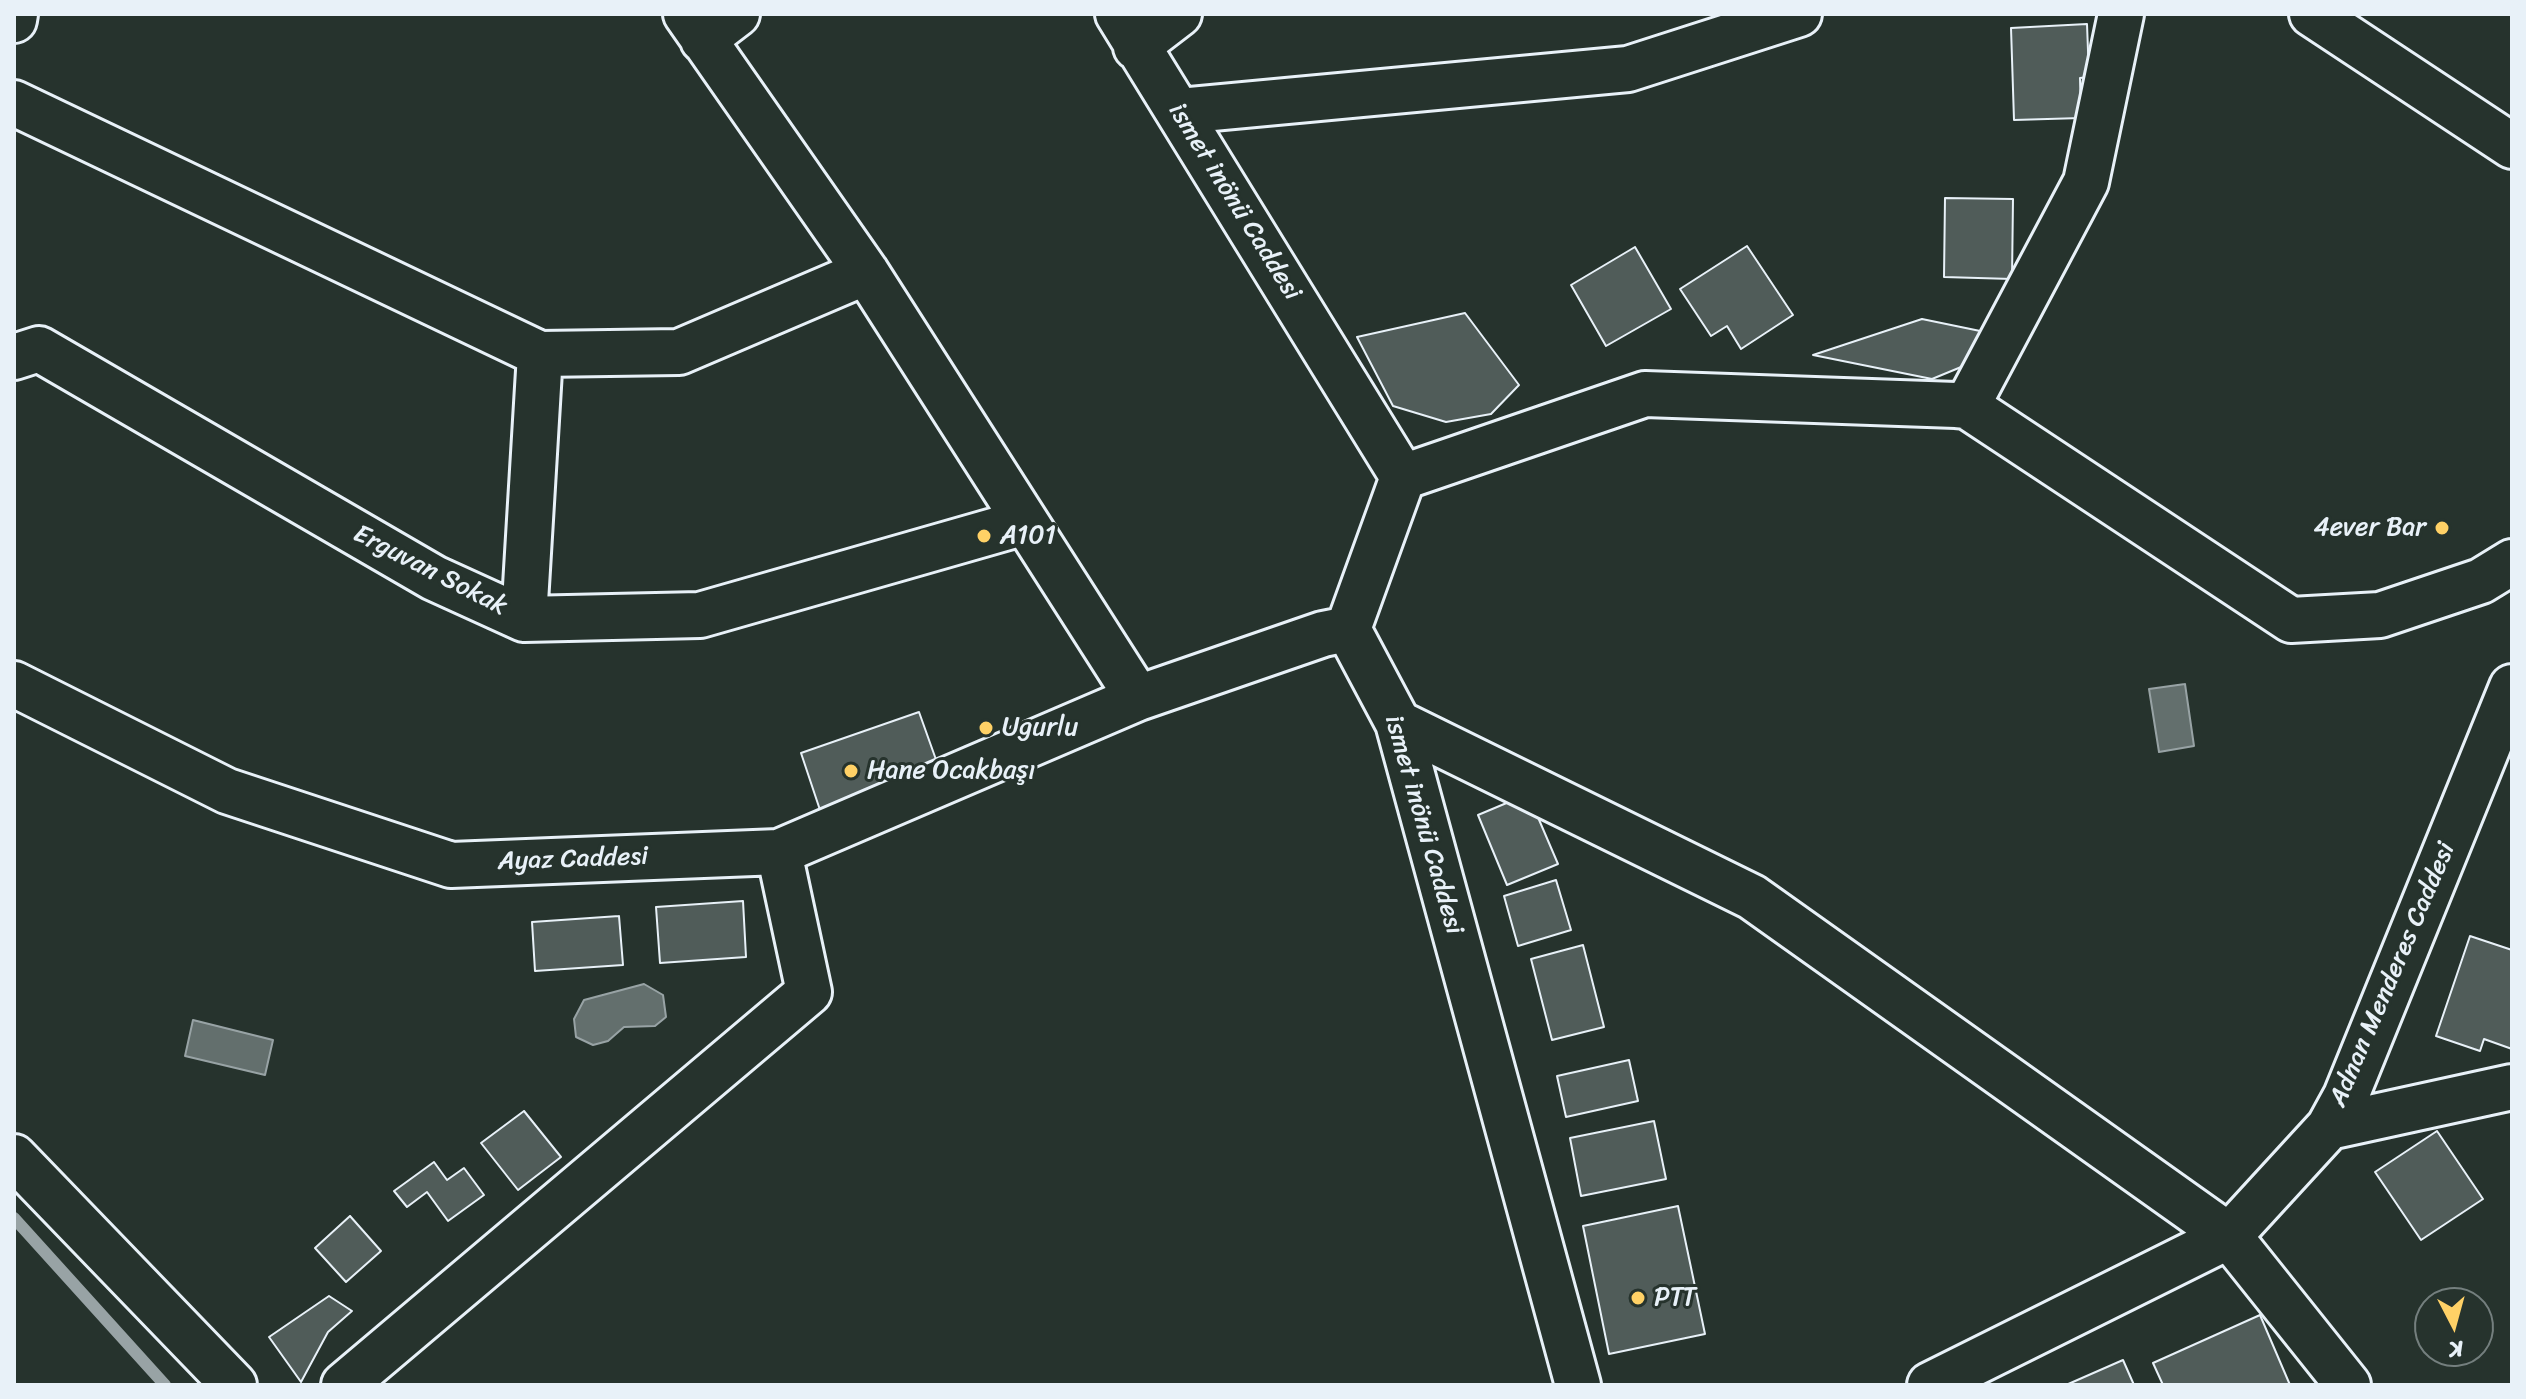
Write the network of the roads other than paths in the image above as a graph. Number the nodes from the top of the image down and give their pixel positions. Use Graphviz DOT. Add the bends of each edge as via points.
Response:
graph roads {
  1 [pos="1179,14"];
  2 [pos="1799,14"];
  3 [pos="2121,14"];
  4 [pos="2312,14"];
  5 [pos="709,23"];
  6 [pos="1127,30"];
  7 [pos="14,103"];
  8 [pos="1180,111"];
  9 [pos="2512,146"];
  10 [pos="866,272"];
  11 [pos="540,354"];
  12 [pos="14,357"];
  13 [pos="1967,406"];
  14 [pos="1403,477"];
  15 [pos="1025,522"];
  16 [pos="2512,562"];
  17 [pos="524,619"];
  18 [pos="1348,629"];
  19 [pos="14,684"];
  20 [pos="1138,698"];
  21 [pos="2509,700"];
  22 [pos="1398,723"];
  23 [pos="779,852"];
  24 [pos="2512,1087"];
  25 [pos="2329,1127"];
  26 [pos="14,1157"];
  27 [pos="2229,1236"];
  28 [pos="234,1385"];
  29 [pos="344,1385"];
  30 [pos="1578,1385"];
  31 [pos="1930,1385"];
  32 [pos="2348,1385"];
  1 -- 6 [label="street"];
  2 -- 8 [label="street" via="1628,69"];
  3 -- 13 [label="street" via="2086,182"];
  4 -- 9 [label="street"];
  5 -- 10 [label="street"];
  6 -- 8 [label="street, ismet inönü Caddesi"];
  7 -- 11 [label="street"];
  8 -- 14 [label="street, ismet inönü Caddesi"];
  10 -- 11 [label="street" via="679,352"];
  10 -- 15 [label="street"];
  11 -- 17 [label="street"];
  12 -- 17 [label="street, Erguvan Sokak" via="39,349 434,578"];
  13 -- 14 [label="street" via="1645,394"];
  13 -- 16 [label="street" via="2291,620 2380,615 2481,581"];
  14 -- 18 [label="street"];
  15 -- 17 [label="street, Erguvan Sokak" via="700,615"];
  15 -- 20 [label="street"];
  18 -- 20 [label="street, Ayaz Caddesi"];
  18 -- 22 [label="street, ismet inönü Caddesi"];
  19 -- 23 [label="street, Ayaz Caddesi" via="227,791 451,865"];
  20 -- 23 [label="street, Ayaz Caddesi"];
  21 -- 25 [label="street, Adnan Menderes Caddesi"];
  22 -- 27 [label="street" via="1752,897"];
  22 -- 30 [label="street, ismet inönü Caddesi"];
  23 -- 29 [label="street" via="809,992"];
  24 -- 25 [label="street"];
  25 -- 27 [label="street, Adnan Menderes Caddesi"];
  26 -- 28 [label="street"];
  27 -- 31 [label="street, Adnan Menderes Caddesi"];
  27 -- 32 [label="street"];
}
